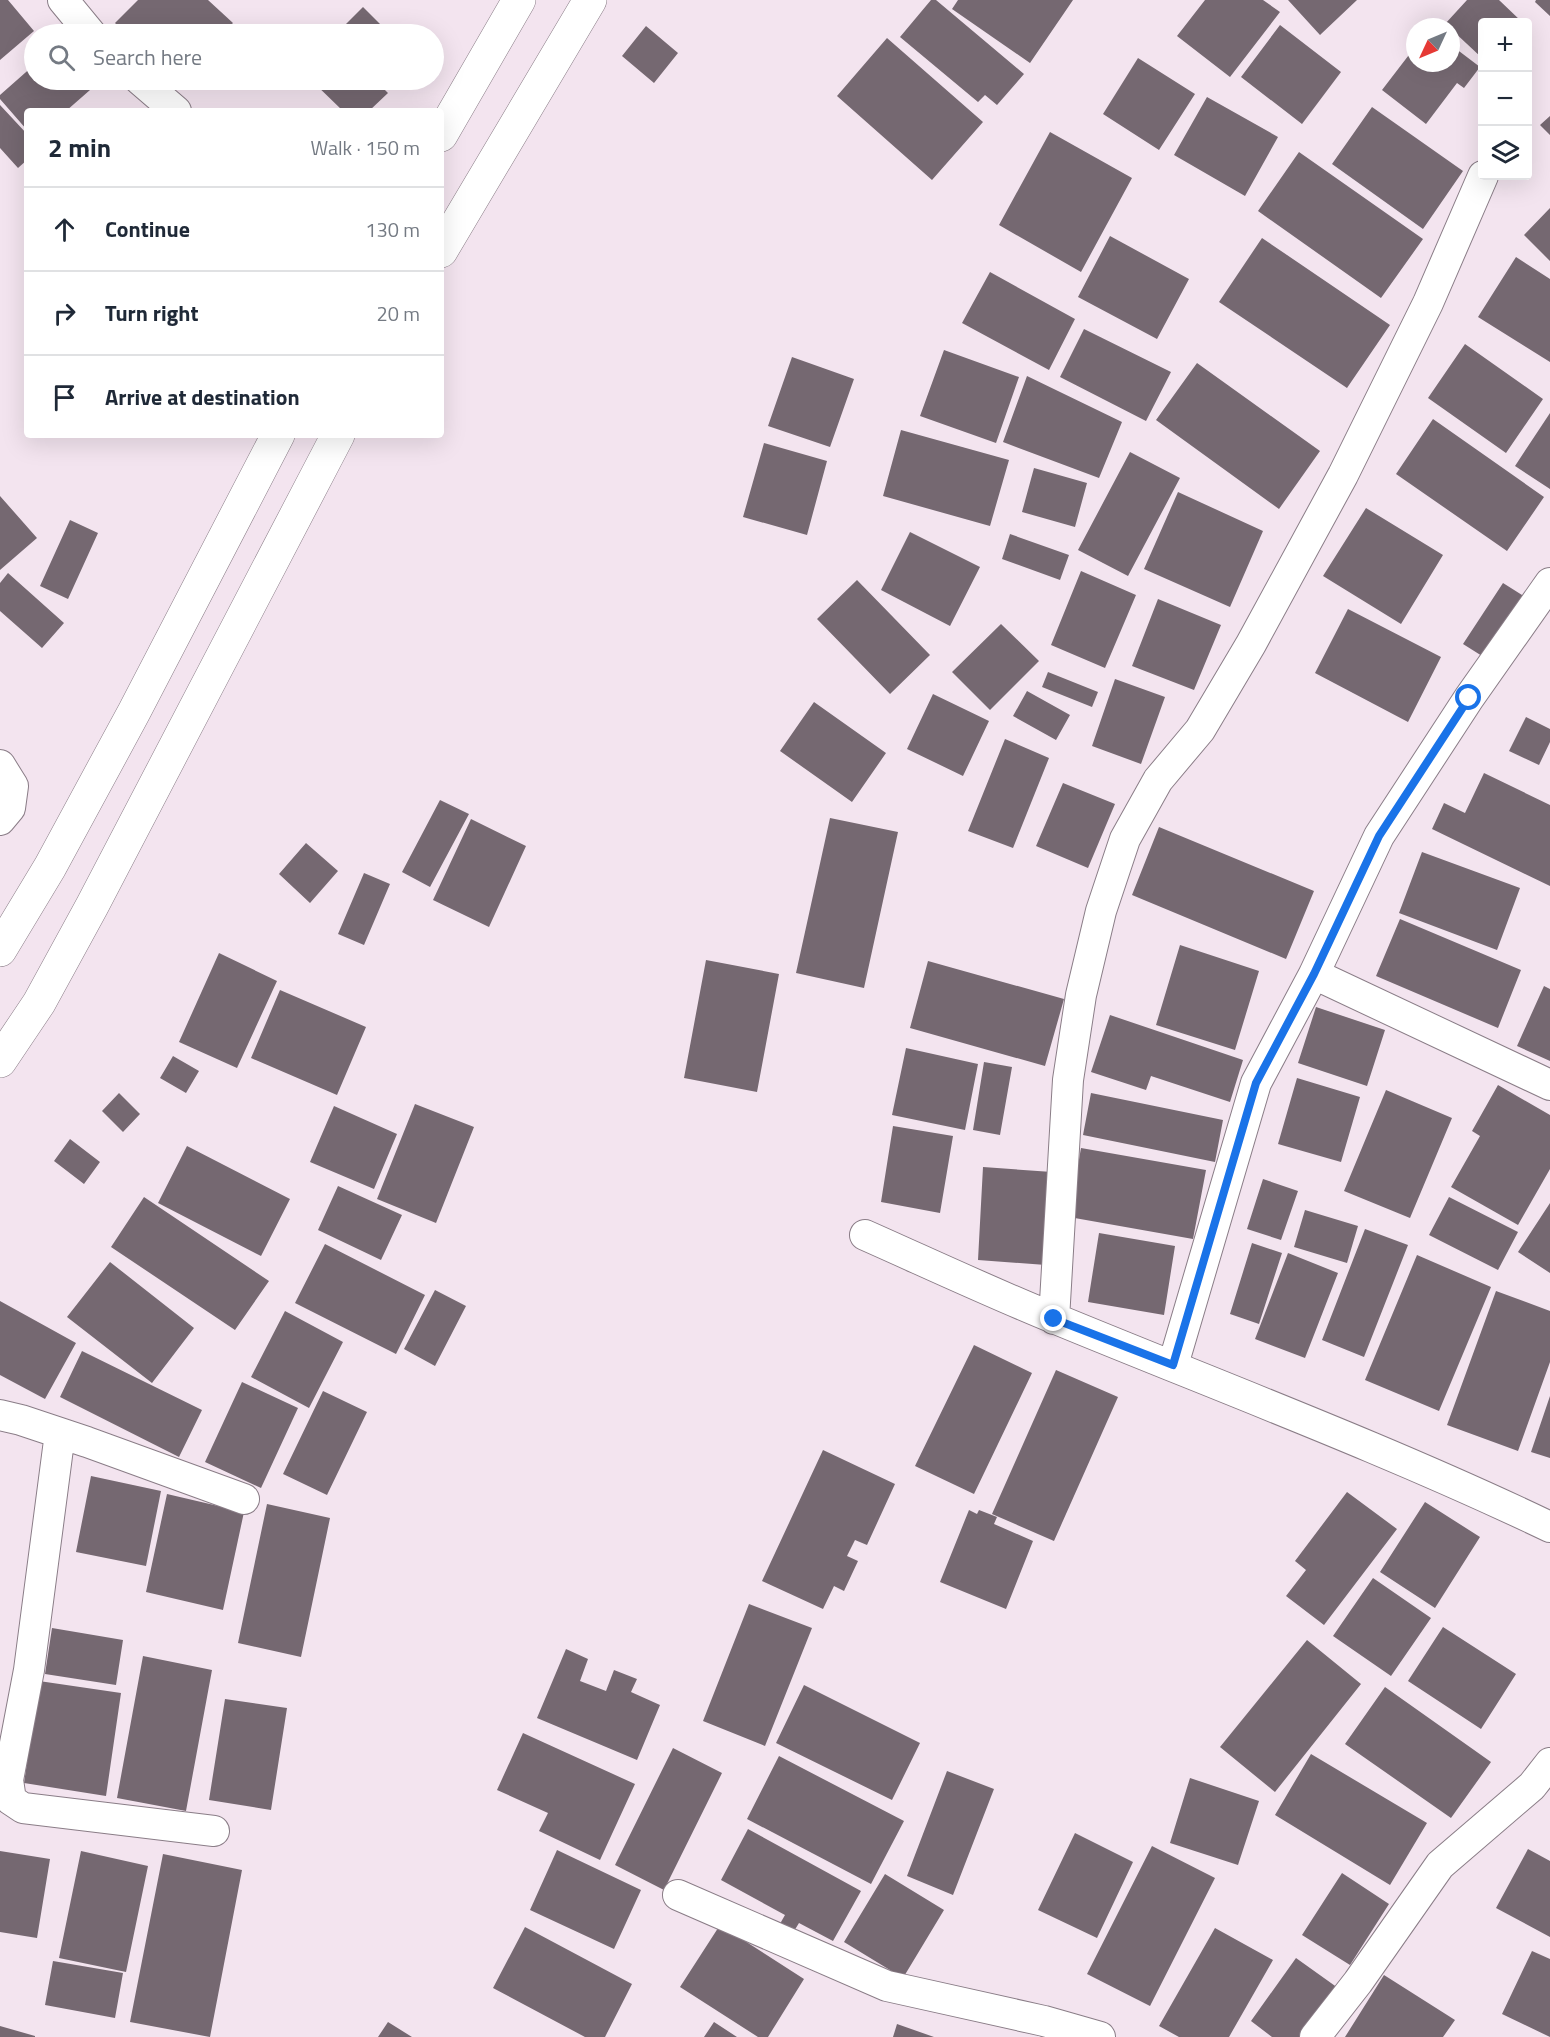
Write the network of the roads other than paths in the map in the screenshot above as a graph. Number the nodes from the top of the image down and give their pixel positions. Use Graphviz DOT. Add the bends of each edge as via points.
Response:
graph roads {
  1 [pos="63,0"];
  2 [pos="519,0"];
  3 [pos="590,0"];
  4 [pos="83,24"];
  5 [pos="152,90"];
  6 [pos="173,108"];
  7 [pos="444,130"];
  8 [pos="1481,180"];
  9 [pos="444,246"];
  10 [pos="276,438"];
  11 [pos="336,438"];
  12 [pos="1550,583"];
  13 [pos="0,765"];
  14 [pos="0,820"];
  15 [pos="0,950"];
  16 [pos="1314,974"];
  17 [pos="0,1061"];
  18 [pos="1550,1085"];
  19 [pos="865,1235"];
  20 [pos="1054,1319"];
  21 [pos="1173,1365"];
  22 [pos="0,1415"];
  23 [pos="60,1433"];
  24 [pos="244,1499"];
  25 [pos="1550,1527"];
  26 [pos="1550,1763"];
  27 [pos="214,1831"];
  28 [pos="678,1895"];
  29 [pos="1100,2037"];
  30 [pos="1315,2037"];
  1 -- 4 [label="street"];
  2 -- 7 [label="main road"];
  3 -- 9 [label="main road"];
  5 -- 6 [label="street"];
  8 -- 20 [label="street" via="1428,303 1343,475 1200,730 1158,780 1125,839 1101,911 1068,1080"];
  10 -- 15 [label="main road" via="134,712"];
  11 -- 17 [label="main road" via="92,906 39,1003"];
  12 -- 16 [label="street" via="1379,836"];
  13 -- 14 [label="street" via="14,786 10,808"];
  16 -- 18 [label="street"];
  16 -- 21 [label="street" via="1256,1083"];
  19 -- 20 [label="street"];
  20 -- 21 [label="street"];
  21 -- 25 [label="street" via="1465,1486"];
  22 -- 23 [label="street"];
  23 -- 24 [label="street"];
  23 -- 27 [label="street" via="29,1670 8,1780 11,1800 23,1808"];
  26 -- 30 [label="street" via="1532,1786 1440,1865"];
  28 -- 29 [label="street" via="887,1986"];
}
